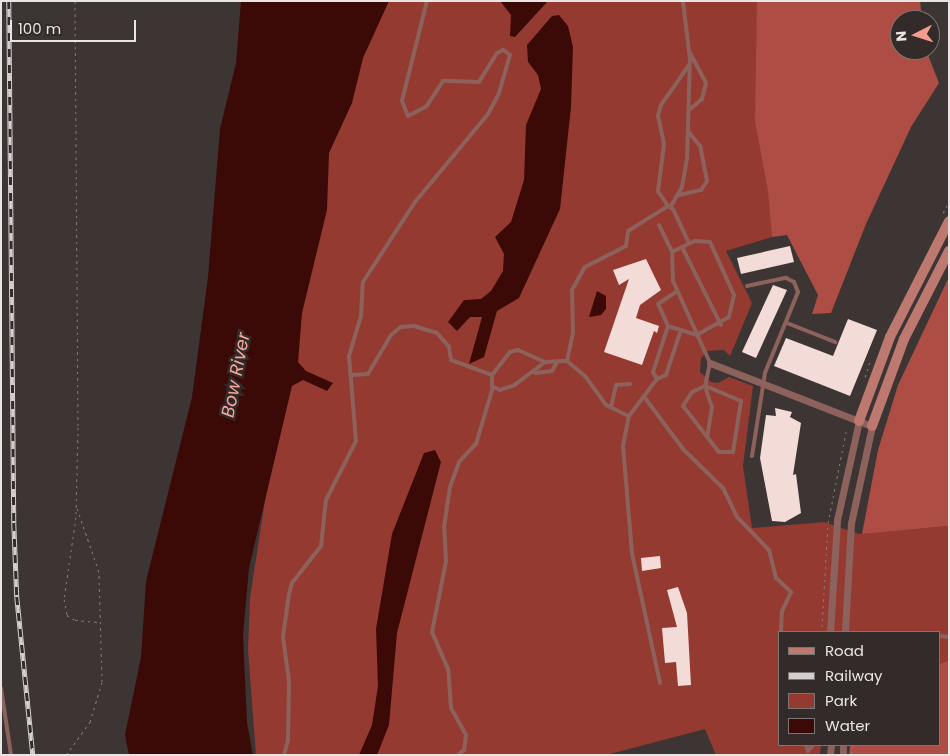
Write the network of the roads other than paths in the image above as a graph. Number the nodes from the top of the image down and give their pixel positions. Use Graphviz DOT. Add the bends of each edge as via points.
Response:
graph roads {
  1 [pos="427,1"];
  2 [pos="683,1"];
  3 [pos="689,51"];
  4 [pos="690,65"];
  5 [pos="689,110"];
  6 [pos="688,131"];
  7 [pos="679,195"];
  8 [pos="669,206"];
  9 [pos="949,221"];
  10 [pos="659,225"];
  11 [pos="689,244"];
  12 [pos="682,247"];
  13 [pos="949,251"];
  14 [pos="672,252"];
  15 [pos="747,286"];
  16 [pos="677,291"];
  17 [pos="787,324"];
  18 [pos="720,325"];
  19 [pos="668,326"];
  20 [pos="680,332"];
  21 [pos="697,335"];
  22 [pos="835,342"];
  23 [pos="567,361"];
  24 [pos="545,362"];
  25 [pos="557,362"];
  26 [pos="710,363"];
  27 [pos="535,373"];
  28 [pos="352,375"];
  29 [pos="492,375"];
  30 [pos="657,379"];
  31 [pos="763,383"];
  32 [pos="630,384"];
  33 [pos="705,386"];
  34 [pos="493,387"];
  35 [pos="645,398"];
  36 [pos="611,407"];
  37 [pos="629,416"];
  38 [pos="859,421"];
  39 [pos="872,426"];
  40 [pos="707,438"];
  41 [pos="752,456"];
  42 [pos="781,631"];
  43 [pos="830,631"];
  44 [pos="845,631"];
  45 [pos="660,683"];
  46 [pos="1,688"];
  47 [pos="11,755"];
  48 [pos="284,755"];
  49 [pos="458,755"];
  1 -- 28 [label="lane" via="402,101 408,116 427,106 443,81 479,82 497,53 503,50 510,55 499,93 480,128 415,202 363,282 361,316 349,356"];
  2 -- 3 [label="lane"];
  3 -- 4 [label="lane"];
  3 -- 5 [label="lane" via="706,83 702,99"];
  4 -- 5 [label="lane"];
  4 -- 8 [label="lane" via="661,105 658,116 664,144 658,191"];
  5 -- 6 [label="lane"];
  6 -- 7 [label="lane"];
  6 -- 7 [label="lane" via="700,146 707,181 701,190"];
  7 -- 8 [label="lane"];
  8 -- 11 [label="lane"];
  8 -- 23 [label="lane" via="628,231 626,246 580,272 572,290 573,333"];
  9 -- 38 [label="street" via="890,337"];
  10 -- 14 [label="lane"];
  11 -- 12 [label="lane"];
  11 -- 18 [label="lane" via="710,242 734,295 729,317"];
  12 -- 14 [label="lane"];
  12 -- 18 [label="lane"];
  13 -- 39 [label="street" via="904,339"];
  14 -- 16 [label="lane" via="671,274"];
  15 -- 17 [label="lane" via="781,278 794,282 798,292"];
  16 -- 19 [label="lane" via="658,304"];
  16 -- 21 [label="lane"];
  17 -- 22 [label="lane"];
  17 -- 31 [label="lane"];
  18 -- 21 [label="lane"];
  19 -- 20 [label="lane"];
  19 -- 30 [label="lane" via="653,372"];
  20 -- 21 [label="lane"];
  20 -- 30 [label="lane" via="666,374"];
  21 -- 26 [label="lane"];
  23 -- 25 [label="lane"];
  23 -- 36 [label="lane" via="585,376"];
  24 -- 25 [label="lane"];
  24 -- 27 [label="lane"];
  24 -- 29 [label="lane" via="518,350 510,352"];
  25 -- 27 [label="lane" via="552,371"];
  26 -- 31 [label="street"];
  26 -- 33 [label="lane"];
  27 -- 34 [label="lane" via="500,390"];
  28 -- 29 [label="lane" via="368,374 391,335 402,327 414,326 437,333 448,347 451,360"];
  28 -- 48 [label="lane" via="350,400 356,441 326,500 321,546 292,583 289,594 283,637 289,681 288,740"];
  29 -- 34 [label="lane"];
  30 -- 35 [label="lane"];
  31 -- 38 [label="street"];
  31 -- 41 [label="lane"];
  32 -- 36 [label="lane" via="616,385"];
  33 -- 40 [label="lane" via="712,407"];
  33 -- 40 [label="lane" via="692,392 683,406"];
  33 -- 40 [label="lane" via="736,396 741,401 733,452 719,452"];
  34 -- 49 [label="lane" via="476,444 459,462 450,487 444,527 446,561 432,632 448,670 451,708 466,735 464,750"];
  35 -- 37 [label="lane"];
  35 -- 42 [label="lane" via="683,449 723,488 737,517 769,550 776,578 791,592 782,612"];
  36 -- 37 [label="lane"];
  37 -- 45 [label="lane" via="623,446 632,553"];
  38 -- 39 [label="street"];
  38 -- 43 [label="street" via="838,520"];
  39 -- 44 [label="street" via="851,523"];
  46 -- 47 [label="lane"];
}
